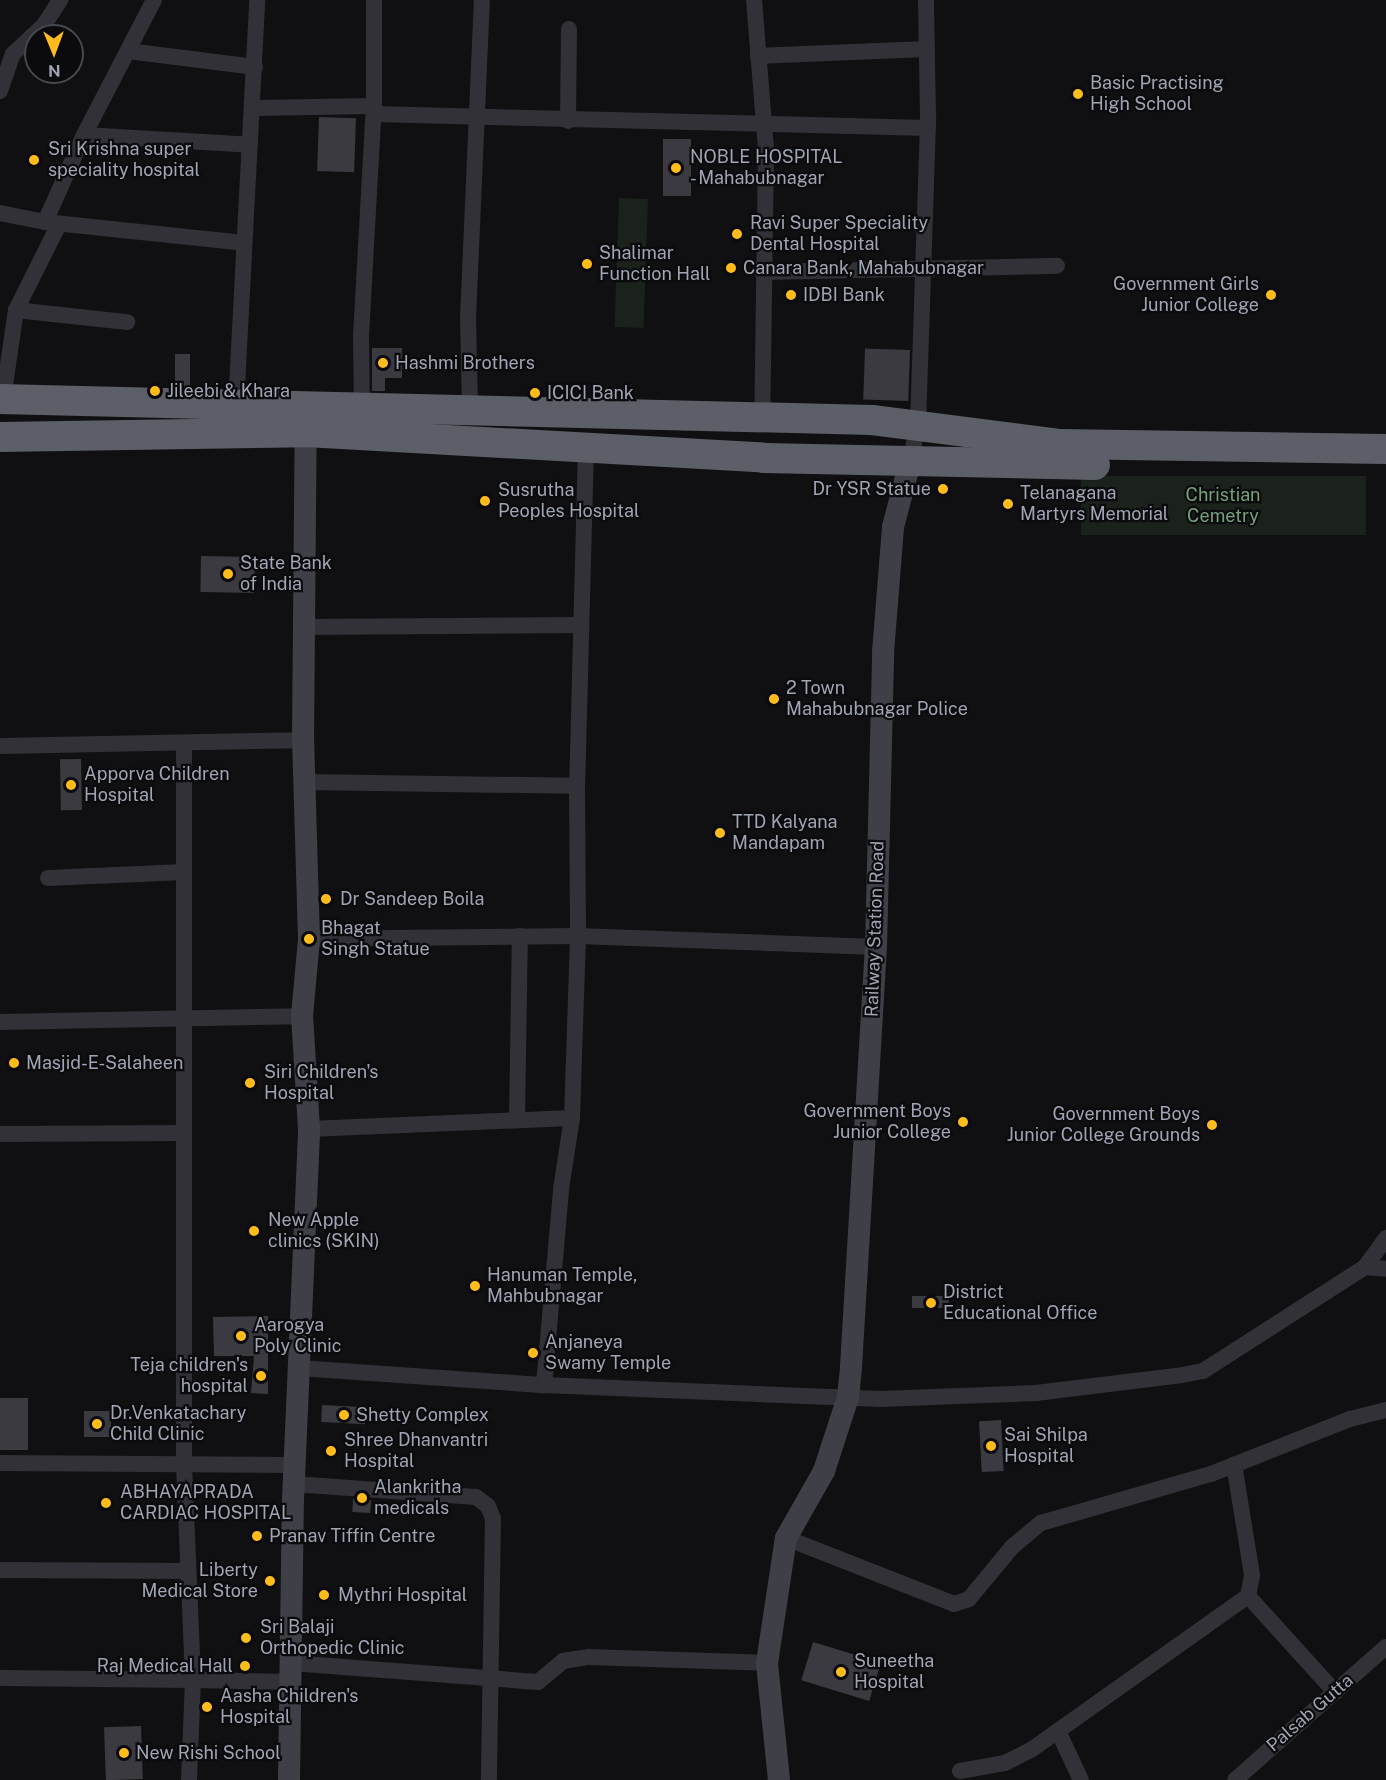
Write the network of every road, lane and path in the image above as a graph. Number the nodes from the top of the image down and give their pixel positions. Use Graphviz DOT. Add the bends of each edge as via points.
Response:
graph roads {
  1 [pos="60,0"];
  2 [pos="154,0"];
  3 [pos="257,0"];
  4 [pos="374,0"];
  5 [pos="482,0"];
  6 [pos="754,0"];
  7 [pos="926,0"];
  8 [pos="569,29"];
  9 [pos="927,49"];
  10 [pos="128,51"];
  11 [pos="758,56"];
  12 [pos="255,67"];
  13 [pos="0,91"];
  14 [pos="252,108"];
  15 [pos="374,110"];
  16 [pos="479,118"];
  17 [pos="568,121"];
  18 [pos="764,126"];
  19 [pos="928,128"];
  20 [pos="84,135"];
  21 [pos="250,145"];
  22 [pos="0,213"];
  23 [pos="52,223"];
  24 [pos="244,243"];
  25 [pos="1057,266"];
  26 [pos="921,271"];
  27 [pos="762,272"];
  28 [pos="16,310"];
  29 [pos="127,322"];
  30 [pos="2,399"];
  31 [pos="236,406"];
  32 [pos="362,409"];
  33 [pos="470,410"];
  34 [pos="306,418"];
  35 [pos="762,420"];
  36 [pos="918,425"];
  37 [pos="0,437"];
  38 [pos="586,447"];
  39 [pos="1386,449"];
  40 [pos="910,462"];
  41 [pos="1386,466"];
  42 [pos="580,626"];
  43 [pos="306,627"];
  44 [pos="303,740"];
  45 [pos="184,743"];
  46 [pos="0,746"];
  47 [pos="304,782"];
  48 [pos="577,786"];
  49 [pos="184,872"];
  50 [pos="48,878"];
  51 [pos="519,936"];
  52 [pos="578,936"];
  53 [pos="309,939"];
  54 [pos="876,946"];
  55 [pos="302,1016"];
  56 [pos="183,1018"];
  57 [pos="0,1022"];
  58 [pos="572,1118"];
  59 [pos="517,1120"];
  60 [pos="309,1128"];
  61 [pos="183,1133"];
  62 [pos="0,1134"];
  63 [pos="1386,1238"];
  64 [pos="1365,1267"];
  65 [pos="1386,1269"];
  66 [pos="299,1368"];
  67 [pos="544,1385"];
  68 [pos="848,1397"];
  69 [pos="1386,1410"];
  70 [pos="0,1463"];
  71 [pos="183,1464"];
  72 [pos="1234,1464"];
  73 [pos="294,1475"];
  74 [pos="786,1538"];
  75 [pos="0,1570"];
  76 [pos="188,1571"];
  77 [pos="1248,1596"];
  78 [pos="1386,1647"];
  79 [pos="767,1663"];
  80 [pos="291,1672"];
  81 [pos="0,1678"];
  82 [pos="193,1680"];
  83 [pos="487,1680"];
  84 [pos="1335,1692"];
  85 [pos="1058,1731"];
  86 [pos="960,1771"];
  87 [pos="189,1780"];
  88 [pos="289,1780"];
  89 [pos="489,1780"];
  90 [pos="779,1780"];
  91 [pos="1081,1780"];
  92 [pos="1235,1780"];
  1 -- 13 [label="street" via="44,25 13,54"];
  2 -- 10 [label="street"];
  3 -- 12 [label="street"];
  4 -- 15 [label="street"];
  5 -- 16 [label="street"];
  6 -- 11 [label="street"];
  7 -- 9 [label="street"];
  8 -- 17 [label="street"];
  9 -- 11 [label="street"];
  9 -- 19 [label="street"];
  10 -- 12 [label="street"];
  10 -- 20 [label="street"];
  11 -- 18 [label="street"];
  12 -- 14 [label="street"];
  14 -- 15 [label="street"];
  14 -- 21 [label="street"];
  15 -- 16 [label="street"];
  15 -- 32 [label="street" via="361,336"];
  16 -- 17 [label="street"];
  16 -- 33 [label="street" via="468,318"];
  17 -- 18 [label="street"];
  18 -- 19 [label="street"];
  18 -- 27 [label="street"];
  19 -- 26 [label="street"];
  20 -- 21 [label="street"];
  20 -- 23 [label="street"];
  21 -- 24 [label="street"];
  22 -- 23 [label="street"];
  23 -- 24 [label="street"];
  23 -- 28 [label="street"];
  24 -- 31 [label="street"];
  25 -- 26 [label="street"];
  26 -- 27 [label="street"];
  26 -- 36 [label="street"];
  27 -- 35 [label="street"];
  28 -- 29 [label="street"];
  28 -- 30 [label="street"];
  30 -- 31 [label="highway"];
  31 -- 34 [label="highway"];
  32 -- 33 [label="highway"];
  32 -- 34 [label="highway"];
  33 -- 35 [label="highway"];
  34 -- 37 [label="highway"];
  34 -- 38 [label="highway"];
  34 -- 43 [label="street"];
  35 -- 36 [label="highway"];
  36 -- 39 [label="highway" via="1060,444"];
  36 -- 40 [label="street"];
  38 -- 40 [label="highway"];
  38 -- 42 [label="street"];
  40 -- 41 [label="highway"];
  40 -- 54 [label="street, Railway Station Road" via="893,527 883,652"];
  42 -- 43 [label="street"];
  42 -- 48 [label="street"];
  43 -- 44 [label="street"];
  44 -- 45 [label="street"];
  44 -- 47 [label="street"];
  45 -- 46 [label="street"];
  45 -- 49 [label="street"];
  47 -- 48 [label="street"];
  47 -- 53 [label="street"];
  48 -- 52 [label="street"];
  49 -- 50 [label="street"];
  49 -- 56 [label="street"];
  51 -- 52 [label="street"];
  51 -- 53 [label="street"];
  51 -- 59 [label="street"];
  52 -- 54 [label="street"];
  52 -- 58 [label="street"];
  53 -- 55 [label="street"];
  54 -- 68 [label="street, Railway Station Road"];
  55 -- 56 [label="street"];
  55 -- 60 [label="street"];
  56 -- 57 [label="street"];
  56 -- 61 [label="street"];
  58 -- 59 [label="street"];
  58 -- 67 [label="street"];
  59 -- 60 [label="street"];
  60 -- 66 [label="street"];
  61 -- 62 [label="street"];
  61 -- 71 [label="street"];
  63 -- 64 [label="street"];
  64 -- 65 [label="street"];
  64 -- 68 [label="street" via="1203,1371 1036,1393"];
  66 -- 67 [label="street"];
  66 -- 73 [label="street"];
  67 -- 68 [label="street"];
  68 -- 74 [label="street, Railway Station Road" via="824,1471"];
  69 -- 72 [label="street" via="1350,1419"];
  70 -- 71 [label="street"];
  71 -- 73 [label="street"];
  71 -- 76 [label="street"];
  72 -- 74 [label="street" via="1041,1523 1012,1547 969,1599 954,1604"];
  72 -- 77 [label="street" via="1252,1575"];
  73 -- 80 [label="street"];
  73 -- 83 [label="street" via="476,1497 488,1506 493,1519"];
  74 -- 79 [label="street"];
  75 -- 76 [label="street"];
  76 -- 82 [label="street"];
  77 -- 84 [label="street"];
  77 -- 85 [label="street"];
  78 -- 84 [label="street, Palsab Gutta"];
  79 -- 83 [label="street" via="589,1657 563,1661 538,1682"];
  79 -- 90 [label="street"];
  80 -- 82 [label="street"];
  80 -- 83 [label="street"];
  80 -- 88 [label="street"];
  81 -- 82 [label="street"];
  82 -- 87 [label="street"];
  83 -- 89 [label="street"];
  84 -- 92 [label="street, Palsab Gutta"];
  85 -- 86 [label="street" via="1005,1764"];
  85 -- 91 [label="street"];
}
